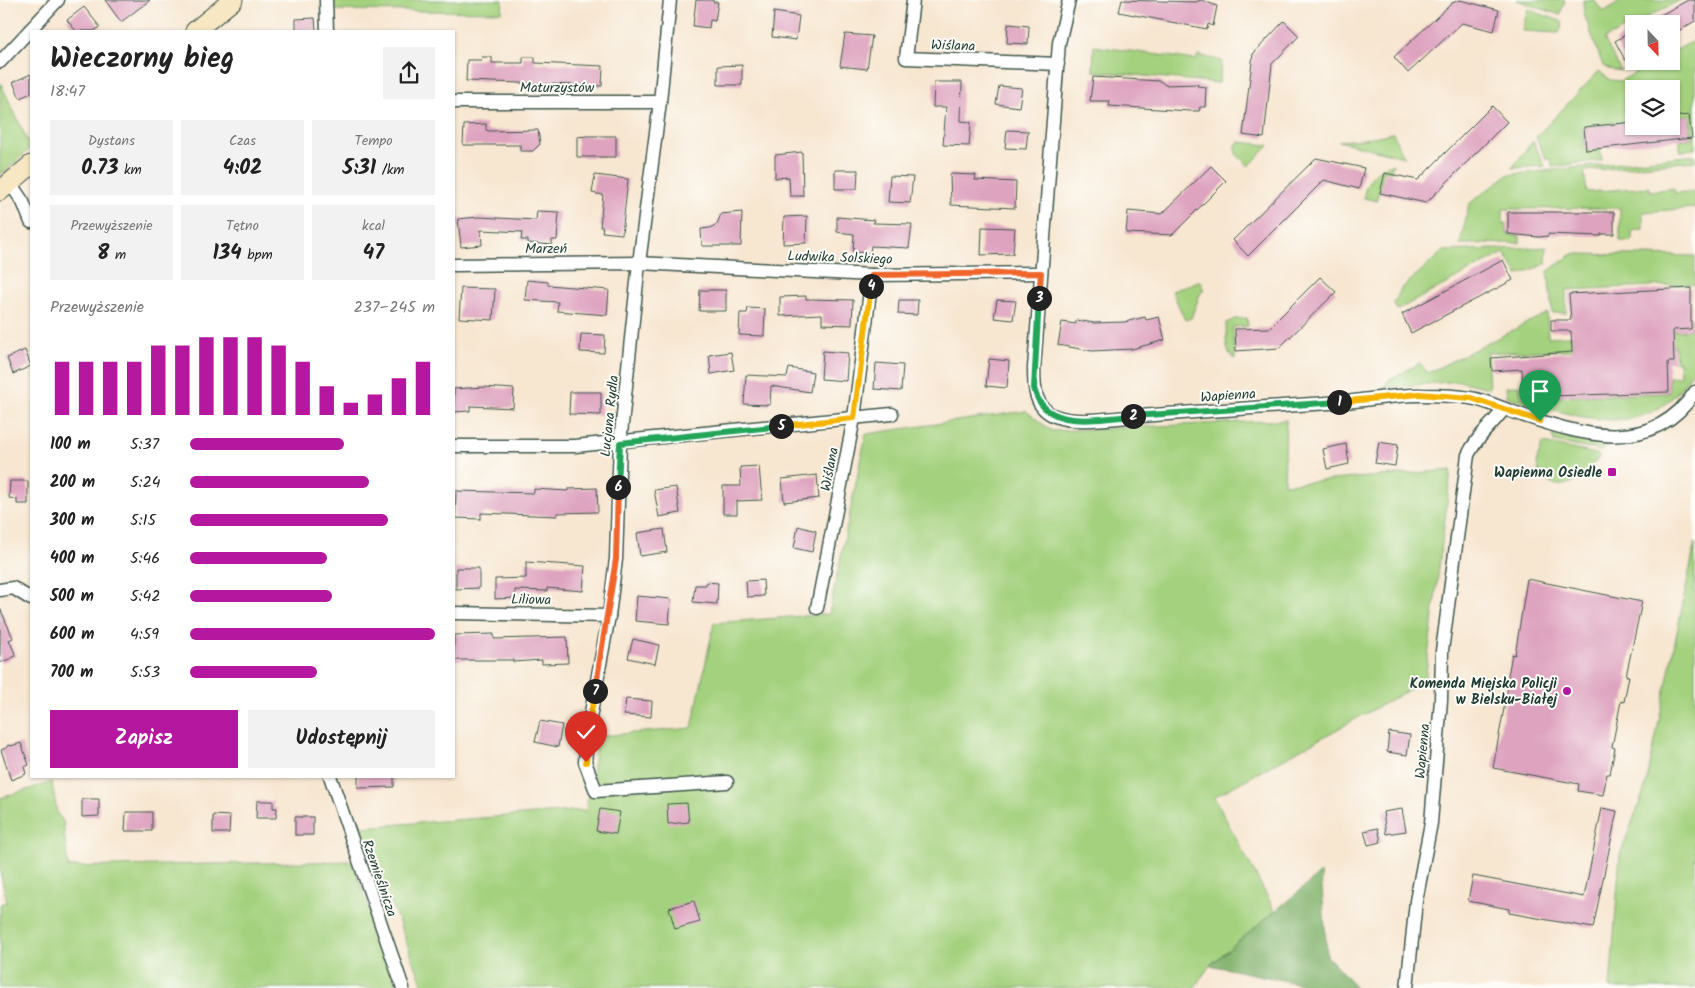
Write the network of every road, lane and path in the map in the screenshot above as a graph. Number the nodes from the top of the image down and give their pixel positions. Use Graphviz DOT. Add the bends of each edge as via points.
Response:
graph roads {
  1 [pos="58,0"];
  2 [pos="233,0"];
  3 [pos="326,0"];
  4 [pos="670,0"];
  5 [pos="913,0"];
  6 [pos="1069,0"];
  7 [pos="196,30"];
  8 [pos="327,30"];
  9 [pos="2,55"];
  10 [pos="1058,64"];
  11 [pos="455,102"];
  12 [pos="660,102"];
  13 [pos="30,166"];
  14 [pos="5,187"];
  15 [pos="30,220"];
  16 [pos="638,263"];
  17 [pos="455,265"];
  18 [pos="1041,273"];
  19 [pos="872,275"];
  20 [pos="1695,392"];
  21 [pos="1504,409"];
  22 [pos="892,414"];
  23 [pos="854,418"];
  24 [pos="620,443"];
  25 [pos="455,446"];
  26 [pos="0,590"];
  27 [pos="30,598"];
  28 [pos="817,608"];
  29 [pos="455,613"];
  30 [pos="609,616"];
  31 [pos="331,778"];
  32 [pos="727,782"];
  33 [pos="402,988"];
  34 [pos="1407,988"];
  1 -- 9 [label="street"];
  2 -- 7 [label="main road"];
  3 -- 8 [label="street"];
  4 -- 12 [label="street, Lucjana Rydla"];
  5 -- 10 [label="street, Wiślana" via="906,58"];
  6 -- 10 [label="street" via="1059,43"];
  10 -- 18 [label="street"];
  11 -- 12 [label="street, Maturzystów"];
  12 -- 16 [label="street, Lucjana Rydla"];
  13 -- 14 [label="main road"];
  14 -- 15 [label="street" via="23,202"];
  16 -- 17 [label="street, Marzeń"];
  16 -- 19 [label="street, Ludwika Solskiego"];
  16 -- 24 [label="street, Lucjana Rydla"];
  18 -- 19 [label="street, Ludwika Solskiego"];
  18 -- 21 [label="street, Wapienna" via="1034,388 1036,400 1055,416 1074,419 1359,401 1419,394 1471,398"];
  19 -- 23 [label="street, Wiślana"];
  20 -- 21 [label="street, Wapienna" via="1680,412 1667,421 1648,430 1625,435 1582,434"];
  21 -- 34 [label="street, Wapienna" via="1468,455 1442,651 1431,823 1416,901"];
  22 -- 23 [label="street"];
  23 -- 24 [label="street"];
  23 -- 28 [label="street, Wiślana"];
  24 -- 25 [label="street" via="520,448"];
  24 -- 30 [label="street, Lucjana Rydla" via="616,559"];
  26 -- 27 [label="street" via="13,588"];
  29 -- 30 [label="street, Liliowa"];
  30 -- 32 [label="street, Lucjana Rydla" via="587,734 586,762 596,791"];
  31 -- 33 [label="street, Rzemieślnicza"];
}
